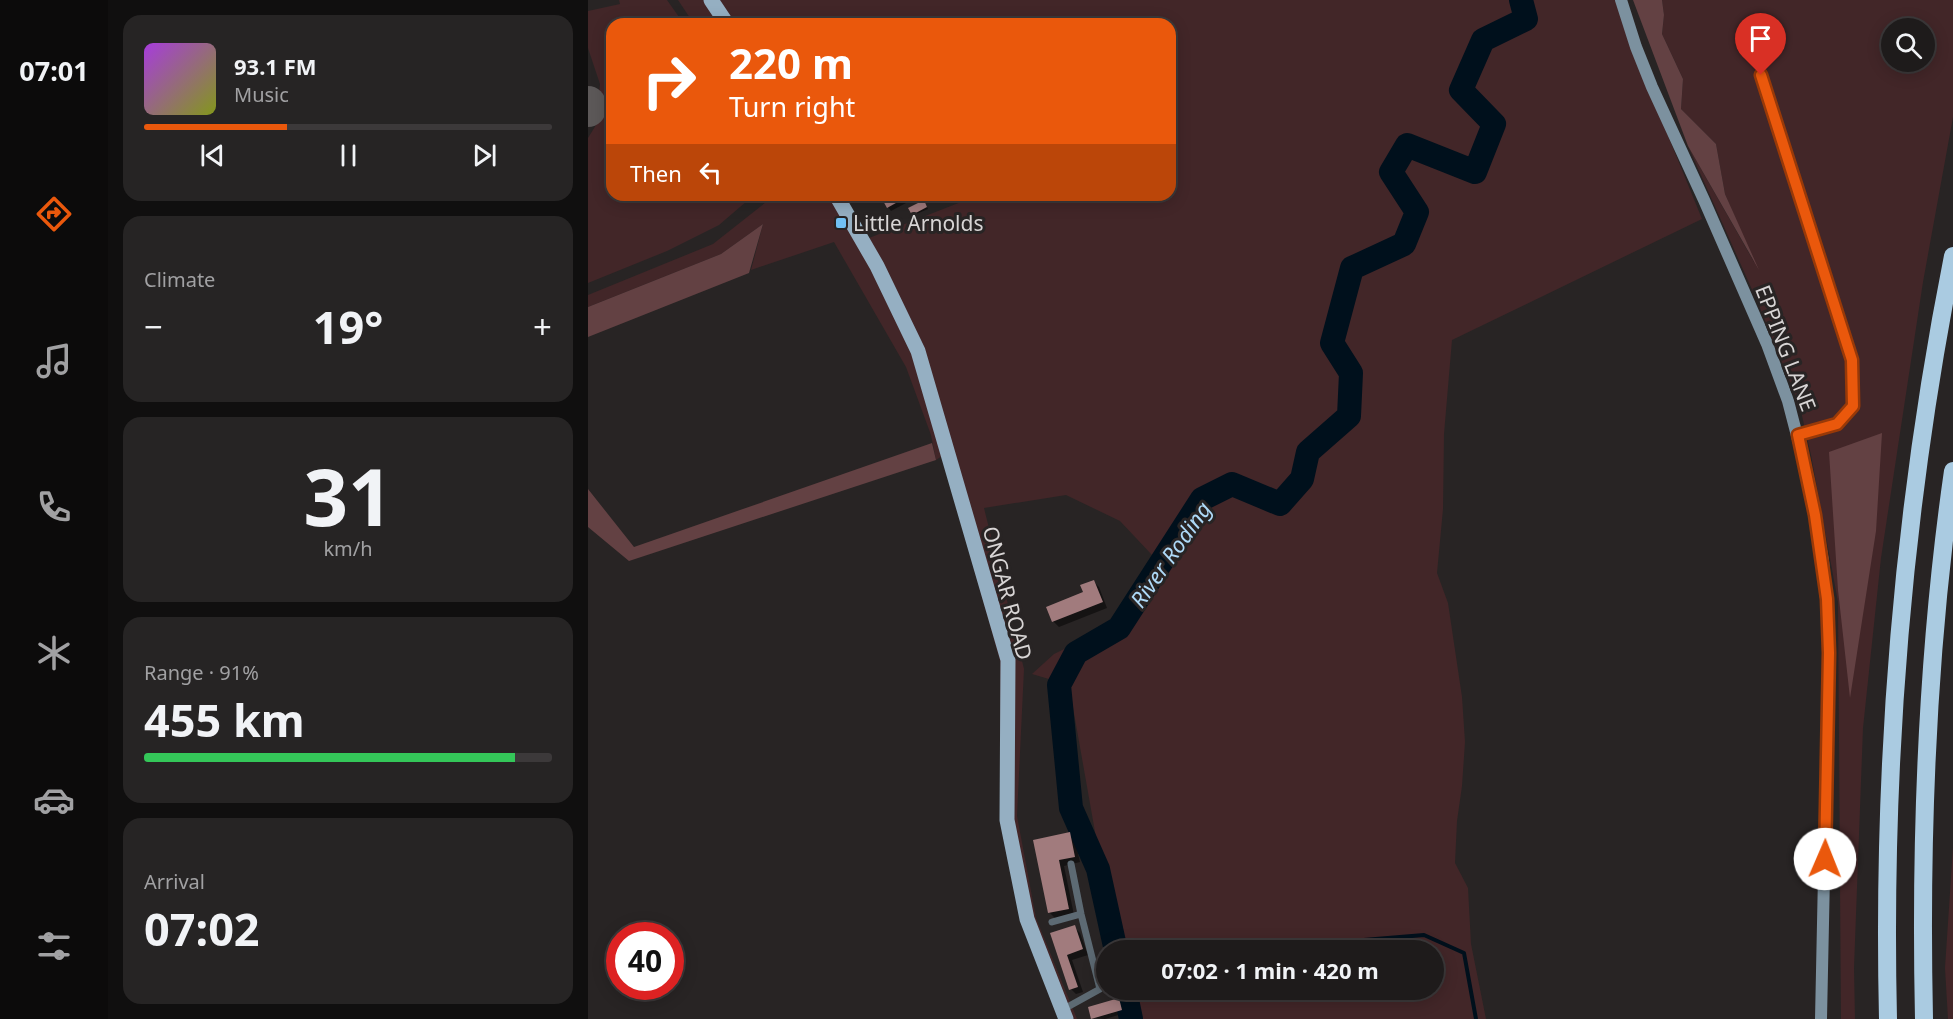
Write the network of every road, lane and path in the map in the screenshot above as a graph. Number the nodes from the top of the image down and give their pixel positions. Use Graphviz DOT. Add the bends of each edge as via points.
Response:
graph roads {
  1 [pos="711,0"];
  2 [pos="1621,0"];
  3 [pos="722,18"];
  4 [pos="1748,32"];
  5 [pos="839,201"];
  6 [pos="1953,256"];
  7 [pos="1798,435"];
  8 [pos="1953,471"];
  9 [pos="1071,864"];
  10 [pos="1081,914"];
  11 [pos="1052,922"];
  12 [pos="1064,1014"];
  13 [pos="1821,1019"];
  14 [pos="1888,1019"];
  15 [pos="1924,1019"];
  1 -- 3 [label="main road"];
  2 -- 7 [label="street, EPPING LANE" via="1652,87 1767,344"];
  4 -- 7 [label="lane" via="1852,360 1853,406 1837,424"];
  5 -- 12 [label="main road, ONGAR ROAD" via="877,266 918,351 1008,660 1006,820 1027,920"];
  6 -- 14 [label="highway" via="1925,414 1900,621 1889,822"];
  7 -- 13 [label="street, EPPING LANE" via="1817,527 1829,636"];
  8 -- 15 [label="highway" via="1939,590 1927,753"];
  9 -- 10 [label="lane"];
  10 -- 11 [label="lane"];
  10 -- 12 [label="lane" via="1100,989"];
}
